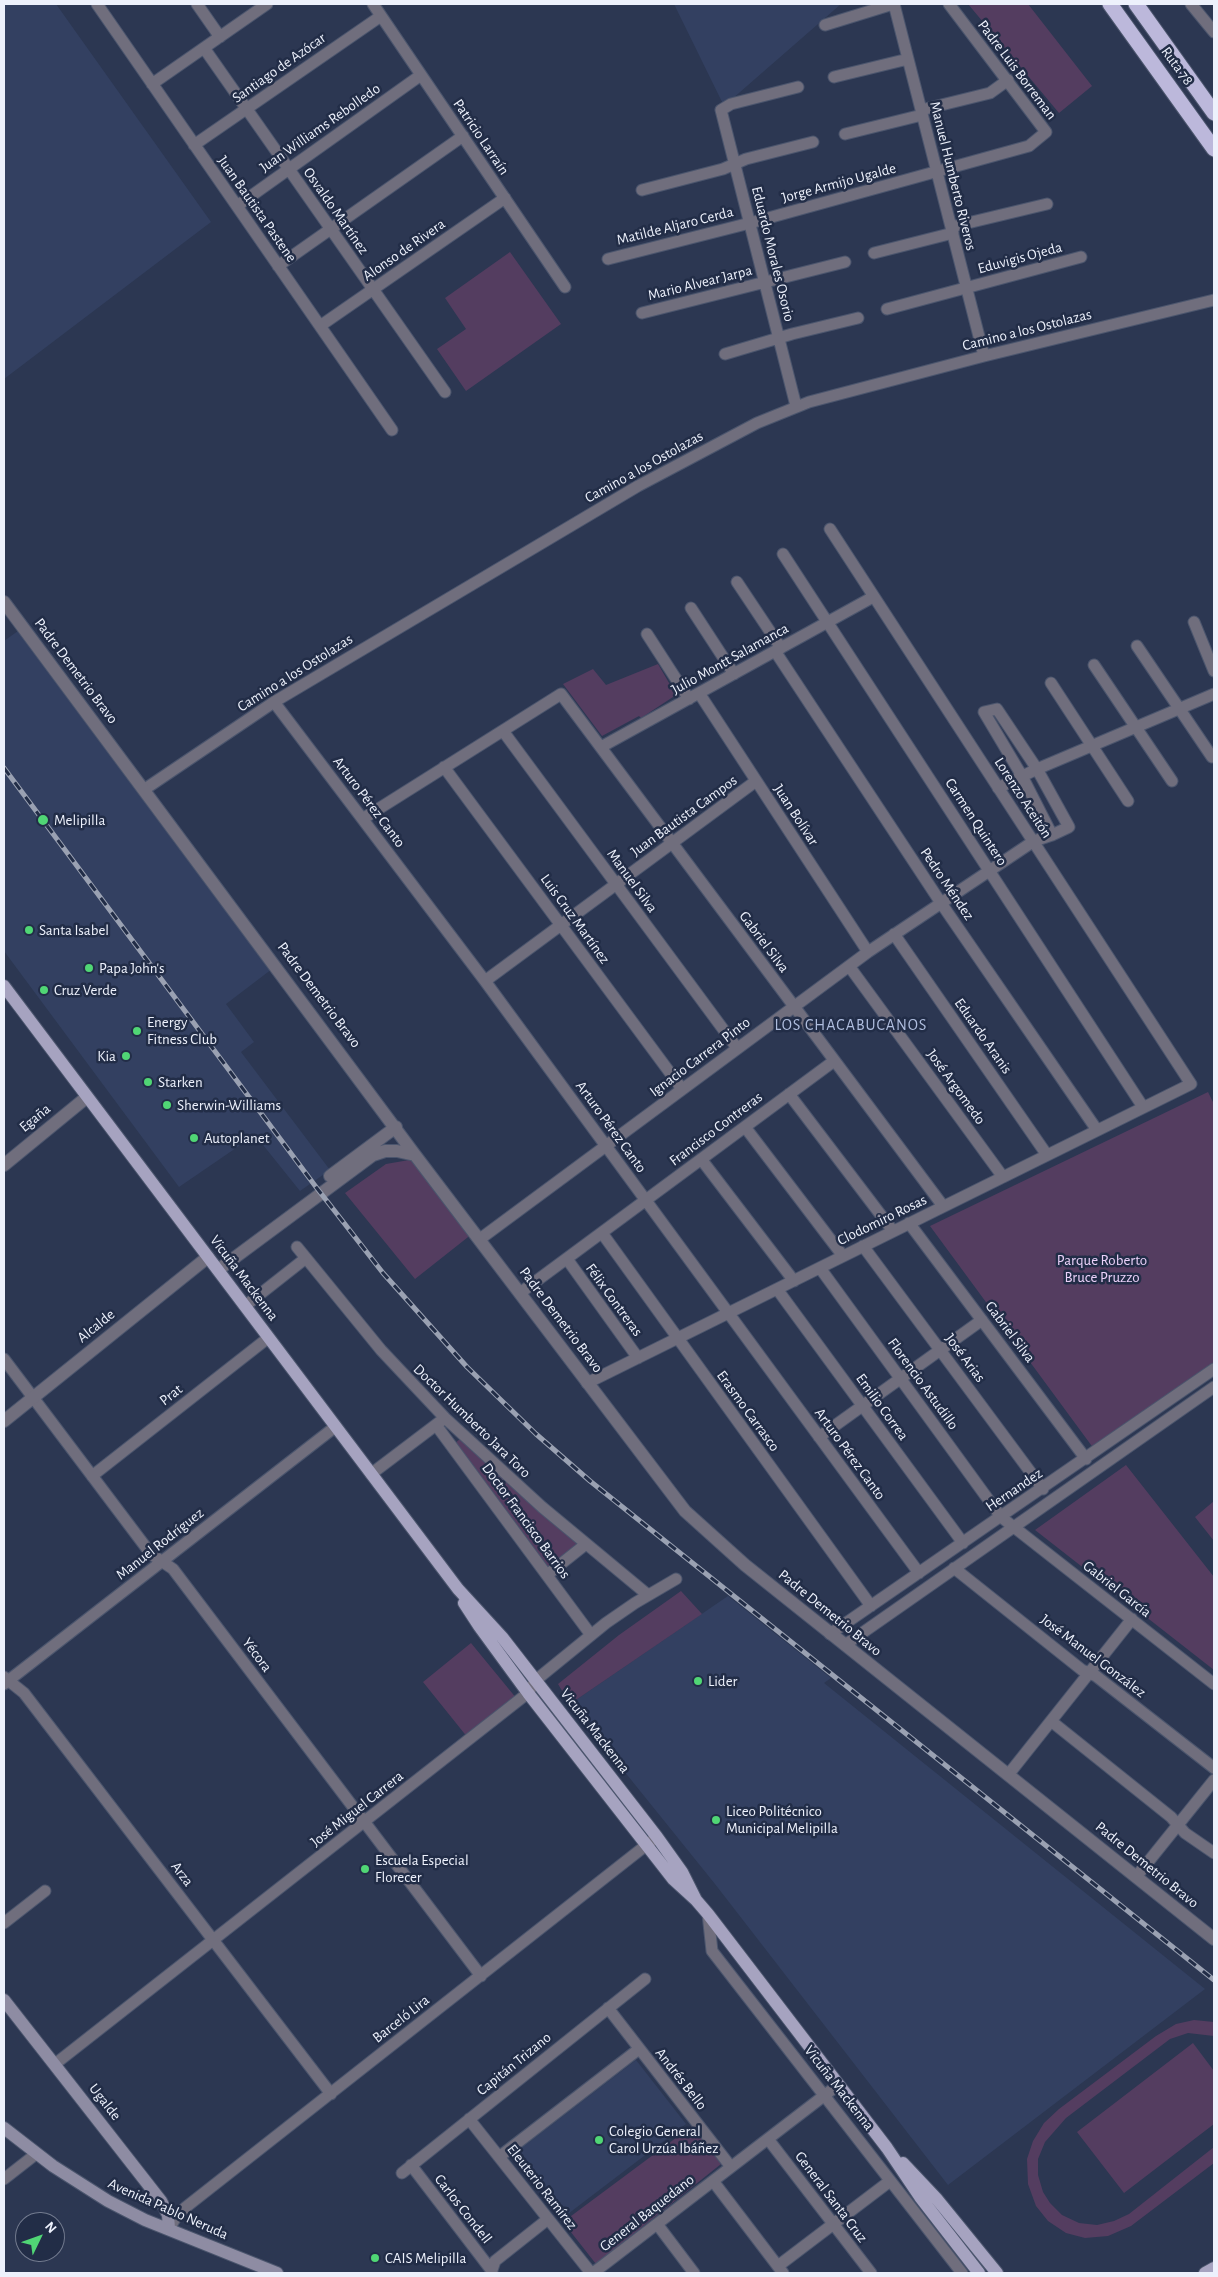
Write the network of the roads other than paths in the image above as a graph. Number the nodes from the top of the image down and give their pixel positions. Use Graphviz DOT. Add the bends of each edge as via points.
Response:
graph roads {
  1 [pos="97,4"];
  2 [pos="197,4"];
  3 [pos="267,4"];
  4 [pos="372,4"];
  5 [pos="893,4"];
  6 [pos="949,4"];
  7 [pos="1110,4"];
  8 [pos="1136,4"];
  9 [pos="1191,4"];
  10 [pos="381,16"];
  11 [pos="825,25"];
  12 [pos="1214,32"];
  13 [pos="220,37"];
  14 [pos="204,48"];
  15 [pos="908,59"];
  16 [pos="421,75"];
  17 [pos="834,77"];
  18 [pos="1008,80"];
  19 [pos="152,84"];
  20 [pos="798,87"];
  21 [pos="246,109"];
  22 [pos="922,113"];
  23 [pos="1214,114"];
  24 [pos="845,134"];
  25 [pos="463,136"];
  26 [pos="813,142"];
  27 [pos="194,145"];
  28 [pos="1214,150"];
  29 [pos="735,164"];
  30 [pos="288,169"];
  31 [pos="937,171"];
  32 [pos="642,190"];
  33 [pos="505,198"];
  34 [pos="1047,204"];
  35 [pos="236,206"];
  36 [pos="750,223"];
  37 [pos="330,229"];
  38 [pos="952,230"];
  39 [pos="874,253"];
  40 [pos="1080,257"];
  41 [pos="608,259"];
  42 [pos="845,262"];
  43 [pos="278,266"];
  44 [pos="765,282"];
  45 [pos="565,287"];
  46 [pos="967,288"];
  47 [pos="373,290"];
  48 [pos="1214,300"];
  49 [pos="887,309"];
  50 [pos="642,313"];
  51 [pos="858,318"];
  52 [pos="320,326"];
  53 [pos="779,338"];
  54 [pos="725,354"];
  55 [pos="984,356"];
  56 [pos="445,392"];
  57 [pos="796,406"];
  58 [pos="392,430"];
  59 [pos="830,530"];
  60 [pos="783,554"];
  61 [pos="737,582"];
  62 [pos="873,598"];
  63 [pos="4,602"];
  64 [pos="691,608"];
  65 [pos="828,622"];
  66 [pos="1194,622"];
  67 [pos="647,634"];
  68 [pos="1137,646"];
  69 [pos="778,650"];
  70 [pos="1094,665"];
  71 [pos="1214,671"];
  72 [pos="734,674"];
  73 [pos="1051,683"];
  74 [pos="699,693"];
  75 [pos="1214,694"];
  76 [pos="689,699"];
  77 [pos="274,702"];
  78 [pos="1179,709"];
  79 [pos="1136,727"];
  80 [pos="503,731"];
  81 [pos="1092,746"];
  82 [pos="601,747"];
  83 [pos="1212,757"];
  84 [pos="444,767"];
  85 [pos="1037,769"];
  86 [pos="1022,776"];
  87 [pos="1172,780"];
  88 [pos="756,781"];
  89 [pos="145,788"];
  90 [pos="998,788"];
  91 [pos="1128,802"];
  92 [pos="364,818"];
  93 [pos="1052,835"];
  94 [pos="1034,841"];
  95 [pos="672,843"];
  96 [pos="990,871"];
  97 [pos="616,885"];
  98 [pos="941,903"];
  99 [pos="561,925"];
  100 [pos="894,934"];
  101 [pos="868,952"];
  102 [pos="849,966"];
  103 [pos="485,981"];
  104 [pos="4,986"];
  105 [pos="793,1006"];
  106 [pos="737,1048"];
  107 [pos="834,1061"];
  108 [pos="1191,1084"];
  109 [pos="682,1089"];
  110 [pos="789,1094"];
  111 [pos="87,1097"];
  112 [pos="1143,1107"];
  113 [pos="396,1127"];
  114 [pos="745,1127"];
  115 [pos="1097,1130"];
  116 [pos="606,1145"];
  117 [pos="415,1155"];
  118 [pos="1047,1155"];
  119 [pos="701,1160"];
  120 [pos="4,1165"];
  121 [pos="1003,1177"];
  122 [pos="646,1200"];
  123 [pos="943,1206"];
  124 [pos="909,1223"];
  125 [pos="893,1231"];
  126 [pos="602,1232"];
  127 [pos="480,1239"];
  128 [pos="296,1246"];
  129 [pos="863,1246"];
  130 [pos="843,1256"];
  131 [pos="306,1258"];
  132 [pos="567,1259"];
  133 [pos="213,1264"];
  134 [pos="820,1268"];
  135 [pos="794,1281"];
  136 [pos="777,1289"];
  137 [pos="520,1293"];
  138 [pos="245,1306"];
  139 [pos="728,1313"];
  140 [pos="982,1320"];
  141 [pos="268,1338"];
  142 [pos="678,1338"];
  143 [pos="940,1350"];
  144 [pos="638,1358"];
  145 [pos="4,1359"];
  146 [pos="1214,1369"];
  147 [pos="900,1378"];
  148 [pos="587,1383"];
  149 [pos="1214,1387"];
  150 [pos="33,1397"];
  151 [pos="862,1406"];
  152 [pos="4,1420"];
  153 [pos="440,1421"];
  154 [pos="335,1427"];
  155 [pos="819,1437"];
  156 [pos="1086,1459"];
  157 [pos="371,1474"];
  158 [pos="92,1476"];
  159 [pos="1043,1489"];
  160 [pos="1001,1517"];
  161 [pos="1012,1528"];
  162 [pos="963,1543"];
  163 [pos="586,1544"];
  164 [pos="162,1562"];
  165 [pos="954,1568"];
  166 [pos="920,1573"];
  167 [pos="547,1575"];
  168 [pos="676,1579"];
  169 [pos="458,1589"];
  170 [pos="648,1595"];
  171 [pos="871,1606"];
  172 [pos="1132,1619"];
  173 [pos="830,1634"];
  174 [pos="591,1635"];
  175 [pos="845,1645"];
  176 [pos="1089,1673"];
  177 [pos="536,1680"];
  178 [pos="5,1681"];
  179 [pos="1214,1684"];
  180 [pos="528,1693"];
  181 [pos="1051,1721"];
  182 [pos="1214,1768"];
  183 [pos="1008,1775"];
  184 [pos="1214,1780"];
  185 [pos="364,1822"];
  186 [pos="1178,1825"];
  187 [pos="657,1837"];
  188 [pos="646,1845"];
  189 [pos="1214,1853"];
  190 [pos="1136,1877"];
  191 [pos="45,1890"];
  192 [pos="696,1900"];
  193 [pos="708,1914"];
  194 [pos="4,1923"];
  195 [pos="1214,1939"];
  196 [pos="214,1940"];
  197 [pos="481,1976"];
  198 [pos="645,1979"];
  199 [pos="4,2000"];
  200 [pos="608,2008"];
  201 [pos="639,2049"];
  202 [pos="55,2064"];
  203 [pos="838,2085"];
  204 [pos="331,2094"];
  205 [pos="824,2096"];
  206 [pos="469,2119"];
  207 [pos="4,2128"];
  208 [pos="768,2139"];
  209 [pos="887,2148"];
  210 [pos="36,2154"];
  211 [pos="499,2157"];
  212 [pos="411,2165"];
  213 [pos="731,2168"];
  214 [pos="402,2173"];
  215 [pos="4,2179"];
  216 [pos="713,2181"];
  217 [pos="890,2181"];
  218 [pos="548,2219"];
  219 [pos="657,2224"];
  220 [pos="833,2224"];
  221 [pos="169,2229"];
  222 [pos="1214,2268"];
  223 [pos="780,2270"];
  224 [pos="492,2272"];
  225 [pos="277,2273"];
  226 [pos="592,2273"];
  227 [pos="694,2273"];
  228 [pos="871,2273"];
  229 [pos="962,2273"];
  230 [pos="979,2273"];
  231 [pos="997,2273"];
  232 [pos="1205,2273"];
  1 -- 19 [label="street, Juan Bautista Pastene"];
  2 -- 13 [label="street"];
  3 -- 13 [label="street"];
  4 -- 10 [label="street, Patricio Larraín"];
  5 -- 11 [label="street"];
  5 -- 15 [label="street, Manuel Humberto Riveros"];
  6 -- 18 [label="street, Padre Luis Borreman"];
  7 -- 28 [label="highway, Ruta 78"];
  8 -- 23 [label="highway, Ruta 78"];
  9 -- 12 [label="street"];
  10 -- 16 [label="street, Patricio Larraín"];
  10 -- 21 [label="street, Santiago de Azócar"];
  13 -- 14 [label="street"];
  14 -- 19 [label="street"];
  14 -- 21 [label="street, Osvaldo Martínez"];
  15 -- 17 [label="street"];
  15 -- 22 [label="street, Manuel Humberto Riveros"];
  16 -- 25 [label="street, Patricio Larraín"];
  16 -- 30 [label="street, Juan Williams Rebolledo"];
  18 -- 22 [label="street" via="990,93"];
  18 -- 31 [label="street, Padre Luis Borreman" via="1046,132 1029,146"];
  19 -- 27 [label="street, Juan Bautista Pastene"];
  20 -- 29 [label="street, Eduardo Morales Osorio" via="731,104 721,110"];
  21 -- 27 [label="street, Santiago de Azócar"];
  21 -- 30 [label="street, Osvaldo Martínez"];
  22 -- 24 [label="street"];
  22 -- 31 [label="street, Manuel Humberto Riveros"];
  25 -- 33 [label="street, Patricio Larraín"];
  25 -- 37 [label="street"];
  26 -- 29 [label="street"];
  27 -- 35 [label="street, Juan Bautista Pastene"];
  29 -- 32 [label="street"];
  29 -- 36 [label="street, Eduardo Morales Osorio"];
  30 -- 35 [label="street, Juan Williams Rebolledo"];
  30 -- 37 [label="street, Osvaldo Martínez"];
  31 -- 36 [label="street, Jorge Armijo Ugalde"];
  31 -- 38 [label="street, Manuel Humberto Riveros"];
  33 -- 45 [label="street, Patricio Larraín"];
  33 -- 47 [label="street, Alonso de Rivera"];
  34 -- 38 [label="street"];
  35 -- 43 [label="street, Juan Bautista Pastene"];
  36 -- 41 [label="street, Matilde Aljaro Cerda"];
  36 -- 44 [label="street, Eduardo Morales Osorio"];
  37 -- 43 [label="street"];
  37 -- 47 [label="street, Osvaldo Martínez"];
  38 -- 39 [label="street"];
  38 -- 46 [label="street, Manuel Humberto Riveros"];
  40 -- 46 [label="street, Eduvigis Ojeda"];
  42 -- 44 [label="street, Mario Alvear Jarpa"];
  43 -- 52 [label="street, Juan Bautista Pastene"];
  44 -- 50 [label="street, Mario Alvear Jarpa"];
  44 -- 53 [label="street, Eduardo Morales Osorio"];
  46 -- 49 [label="street, Eduvigis Ojeda"];
  46 -- 55 [label="street, Manuel Humberto Riveros"];
  47 -- 52 [label="street, Alonso de Rivera"];
  47 -- 56 [label="street, Osvaldo Martínez"];
  48 -- 55 [label="street, Camino a los Ostolazas"];
  51 -- 53 [label="street"];
  52 -- 58 [label="street, Juan Bautista Pastene"];
  53 -- 54 [label="street"];
  53 -- 57 [label="street, Eduardo Morales Osorio"];
  55 -- 57 [label="street, Camino a los Ostolazas"];
  57 -- 77 [label="street, Camino a los Ostolazas" via="748,427 638,486"];
  59 -- 62 [label="street, Lorenzo Aceitón"];
  60 -- 65 [label="street, Carmen Quintero"];
  61 -- 69 [label="street, Pedro Méndez"];
  62 -- 65 [label="street, Julio Montt Salamanca"];
  62 -- 90 [label="street, Lorenzo Aceitón"];
  63 -- 89 [label="street, Padre Demetrio Bravo"];
  64 -- 72 [label="street"];
  65 -- 69 [label="street, Julio Montt Salamanca"];
  65 -- 96 [label="street, Carmen Quintero"];
  66 -- 71 [label="street"];
  67 -- 76 [label="street"];
  68 -- 78 [label="street"];
  69 -- 72 [label="street, Julio Montt Salamanca"];
  69 -- 98 [label="street, Pedro Méndez"];
  70 -- 79 [label="street"];
  72 -- 74 [label="street, Julio Montt Salamanca"];
  73 -- 81 [label="street"];
  74 -- 76 [label="street, Julio Montt Salamanca"];
  74 -- 88 [label="street, Juan Bolívar"];
  75 -- 78 [label="street"];
  76 -- 82 [label="street, Julio Montt Salamanca"];
  77 -- 89 [label="street, Camino a los Ostolazas"];
  77 -- 92 [label="street, Arturo Pérez Canto"];
  78 -- 79 [label="street"];
  78 -- 83 [label="street"];
  79 -- 81 [label="street"];
  79 -- 87 [label="street"];
  80 -- 82 [label="street, Gabriel Silva" via="561,694"];
  80 -- 84 [label="street"];
  80 -- 97 [label="street, Manuel Silva"];
  81 -- 85 [label="street"];
  81 -- 91 [label="street"];
  82 -- 95 [label="street, Gabriel Silva"];
  84 -- 92 [label="street"];
  84 -- 99 [label="street, Luis Cruz Martínez"];
  85 -- 86 [label="street"];
  85 -- 86 [label="street" via="997,708 984,712"];
  85 -- 93 [label="street, Ignacio Carrera Pinto" via="1069,827"];
  86 -- 90 [label="street"];
  86 -- 93 [label="street"];
  88 -- 95 [label="street, Juan Bautista Campos"];
  88 -- 101 [label="street, Juan Bolívar"];
  89 -- 113 [label="street, Padre Demetrio Bravo"];
  90 -- 94 [label="street, Lorenzo Aceitón"];
  92 -- 103 [label="street, Arturo Pérez Canto"];
  93 -- 94 [label="street, Ignacio Carrera Pinto"];
  94 -- 96 [label="street, Ignacio Carrera Pinto"];
  94 -- 108 [label="street, Lorenzo Aceitón"];
  95 -- 97 [label="street, Juan Bautista Campos"];
  95 -- 105 [label="street, Gabriel Silva"];
  96 -- 98 [label="street, Ignacio Carrera Pinto"];
  96 -- 112 [label="street, Carmen Quintero"];
  97 -- 99 [label="street, Juan Bautista Campos"];
  97 -- 106 [label="street, Manuel Silva"];
  98 -- 100 [label="street, Ignacio Carrera Pinto"];
  98 -- 115 [label="street, Pedro Méndez"];
  99 -- 103 [label="street, Juan Bautista Campos"];
  99 -- 109 [label="street, Luis Cruz Martínez"];
  100 -- 101 [label="street, Ignacio Carrera Pinto"];
  100 -- 118 [label="street, Eduardo Aranis"];
  101 -- 102 [label="street, Ignacio Carrera Pinto"];
  102 -- 105 [label="street, Ignacio Carrera Pinto"];
  102 -- 121 [label="street, José Argomedo"];
  103 -- 116 [label="street, Arturo Pérez Canto"];
  104 -- 111 [label="main road, Vicuña Mackenna"];
  105 -- 106 [label="street, Ignacio Carrera Pinto"];
  105 -- 107 [label="street, Gabriel Silva"];
  106 -- 109 [label="street, Ignacio Carrera Pinto"];
  107 -- 110 [label="street, Francisco Contreras"];
  107 -- 123 [label="street, Gabriel Silva"];
  108 -- 112 [label="street, Clodomiro Rosas"];
  109 -- 116 [label="street, Ignacio Carrera Pinto"];
  110 -- 114 [label="street, Francisco Contreras"];
  110 -- 125 [label="street"];
  111 -- 120 [label="street, Egaña"];
  111 -- 133 [label="main road, Vicuña Mackenna"];
  112 -- 115 [label="street, Clodomiro Rosas"];
  113 -- 117 [label="street, Padre Demetrio Bravo"];
  113 -- 133 [label="street, Alcalde"];
  114 -- 119 [label="street, Francisco Contreras"];
  114 -- 130 [label="street"];
  115 -- 118 [label="street, Clodomiro Rosas"];
  116 -- 122 [label="street, Arturo Pérez Canto"];
  116 -- 127 [label="street, Ignacio Carrera Pinto"];
  117 -- 127 [label="street, Padre Demetrio Bravo"];
  117 -- 133 [label="street, Alcalde" via="397,1151 378,1152"];
  118 -- 121 [label="street, Clodomiro Rosas"];
  119 -- 122 [label="street, Francisco Contreras"];
  119 -- 135 [label="street"];
  121 -- 123 [label="street, Clodomiro Rosas"];
  122 -- 126 [label="street, Francisco Contreras"];
  122 -- 139 [label="street, Arturo Pérez Canto"];
  123 -- 124 [label="street, Clodomiro Rosas"];
  124 -- 125 [label="street, Clodomiro Rosas"];
  124 -- 140 [label="street, Gabriel Silva"];
  125 -- 129 [label="street, Clodomiro Rosas"];
  126 -- 132 [label="street, Francisco Contreras"];
  126 -- 142 [label="street, Erasmo Carrasco"];
  127 -- 137 [label="street, Padre Demetrio Bravo"];
  128 -- 131 [label="street, Doctor Humberto Jara Toro"];
  129 -- 130 [label="street, Clodomiro Rosas"];
  129 -- 143 [label="street, José Arias"];
  130 -- 134 [label="street, Clodomiro Rosas"];
  131 -- 138 [label="street"];
  131 -- 153 [label="street, Doctor Humberto Jara Toro"];
  132 -- 137 [label="street, Francisco Contreras"];
  132 -- 144 [label="street, Félix Contreras"];
  133 -- 138 [label="main road, Vicuña Mackenna"];
  133 -- 150 [label="street, Alcalde"];
  134 -- 135 [label="street, Clodomiro Rosas"];
  134 -- 147 [label="street, Florencio Astudillo"];
  135 -- 136 [label="street, Clodomiro Rosas"];
  136 -- 139 [label="street, Clodomiro Rosas"];
  136 -- 151 [label="street, Emilio Correa"];
  137 -- 148 [label="street, Padre Demetrio Bravo"];
  138 -- 141 [label="main road, Vicuña Mackenna"];
  139 -- 142 [label="street, Clodomiro Rosas"];
  139 -- 155 [label="street, Arturo Pérez Canto"];
  140 -- 143 [label="street"];
  140 -- 156 [label="street, Gabriel Silva"];
  141 -- 154 [label="main road, Vicuña Mackenna"];
  141 -- 158 [label="street, Prat"];
  142 -- 144 [label="street, Clodomiro Rosas"];
  142 -- 171 [label="street, Erasmo Carrasco"];
  143 -- 147 [label="street"];
  143 -- 159 [label="street, José Arias"];
  144 -- 148 [label="street, Clodomiro Rosas"];
  145 -- 150 [label="street, Yécora"];
  146 -- 156 [label="street, Hernandez"];
  147 -- 151 [label="street"];
  147 -- 160 [label="street, Florencio Astudillo"];
  148 -- 173 [label="street, Padre Demetrio Bravo" via="696,1523"];
  149 -- 161 [label="street, Hernandez"];
  150 -- 152 [label="street, Alcalde"];
  150 -- 158 [label="street, Yécora"];
  151 -- 155 [label="street"];
  151 -- 162 [label="street, Emilio Correa"];
  153 -- 157 [label="street"];
  153 -- 163 [label="street, Doctor Humberto Jara Toro"];
  153 -- 167 [label="street, Doctor Francisco Barrios"];
  154 -- 157 [label="main road, Vicuña Mackenna"];
  154 -- 164 [label="street, Manuel Rodríguez"];
  155 -- 166 [label="street, Arturo Pérez Canto"];
  156 -- 159 [label="street, Hernandez"];
  157 -- 169 [label="main road, Vicuña Mackenna"];
  158 -- 164 [label="street, Yécora" via="150,1554"];
  159 -- 160 [label="street, Hernandez"];
  160 -- 161 [label="street, Gabriel García"];
  160 -- 162 [label="street, Hernandez"];
  161 -- 165 [label="street, Hernandez"];
  161 -- 172 [label="street, Gabriel García"];
  162 -- 166 [label="street, Hernandez"];
  163 -- 167 [label="street"];
  163 -- 170 [label="street, Doctor Humberto Jara Toro"];
  164 -- 178 [label="street, Manuel Rodríguez"];
  164 -- 185 [label="street, Yécora" via="173,1569"];
  165 -- 175 [label="street, Hernandez"];
  165 -- 176 [label="street, José Manuel González"];
  166 -- 171 [label="street, Hernandez"];
  167 -- 174 [label="street, Doctor Francisco Barrios"];
  168 -- 170 [label="street, José Miguel Carrera"];
  169 -- 177 [label="main road, Vicuña Mackenna" via="490,1622"];
  169 -- 180 [label="main road, Vicuña Mackenna" via="479,1626"];
  170 -- 174 [label="street, José Miguel Carrera"];
  171 -- 173 [label="street, Hernandez"];
  172 -- 176 [label="street"];
  172 -- 179 [label="street, Gabriel García"];
  173 -- 175 [label="street, Padre Demetrio Bravo"];
  174 -- 177 [label="street, José Miguel Carrera"];
  175 -- 183 [label="street, Padre Demetrio Bravo"];
  176 -- 181 [label="street"];
  176 -- 182 [label="street, José Manuel González"];
  177 -- 180 [label="street, José Miguel Carrera"];
  177 -- 187 [label="main road, Vicuña Mackenna"];
  178 -- 196 [label="street, Arza" via="24,1693"];
  180 -- 185 [label="street, José Miguel Carrera"];
  180 -- 188 [label="main road, Vicuña Mackenna"];
  181 -- 183 [label="street"];
  181 -- 186 [label="street"];
  183 -- 190 [label="street, Padre Demetrio Bravo"];
  184 -- 186 [label="street"];
  185 -- 196 [label="street, José Miguel Carrera"];
  185 -- 197 [label="street, Yécora"];
  186 -- 189 [label="street"];
  186 -- 190 [label="street"];
  187 -- 188 [label="street, Barceló Lira"];
  187 -- 192 [label="main road, Vicuña Mackenna" via="682,1872"];
  188 -- 192 [label="main road, Vicuña Mackenna" via="673,1879"];
  188 -- 197 [label="street, Barceló Lira"];
  190 -- 195 [label="street, Padre Demetrio Bravo"];
  191 -- 194 [label="street"];
  192 -- 193 [label="main road, Vicuña Mackenna"];
  193 -- 203 [label="main road, Vicuña Mackenna"];
  193 -- 205 [label="street, Vicuña Mackenna" via="712,1951"];
  196 -- 202 [label="street, José Miguel Carrera"];
  196 -- 204 [label="street, Arza"];
  197 -- 204 [label="street, Barceló Lira"];
  198 -- 200 [label="street, Capitán Trizano"];
  199 -- 202 [label="main road, Ugalde"];
  200 -- 201 [label="street, Andrés Bello"];
  200 -- 206 [label="street, Capitán Trizano"];
  201 -- 211 [label="street"];
  201 -- 213 [label="street, Andrés Bello"];
  202 -- 221 [label="main road, Ugalde" via="161,2201 168,2215"];
  203 -- 205 [label="street, General Baquedano"];
  203 -- 209 [label="main road, Vicuña Mackenna"];
  204 -- 221 [label="street, Barceló Lira" via="186,2207"];
  205 -- 208 [label="street, General Baquedano"];
  205 -- 217 [label="street, Vicuña Mackenna"];
  206 -- 211 [label="street, Eleuterio Ramírez"];
  206 -- 212 [label="street, Capitán Trizano"];
  207 -- 210 [label="main road, Avenida Pablo Neruda"];
  208 -- 213 [label="street, General Baquedano"];
  208 -- 220 [label="street, General Santa Cruz"];
  209 -- 230 [label="main road, Vicuña Mackenna"];
  209 -- 231 [label="main road, Vicuña Mackenna" via="936,2198"];
  210 -- 215 [label="street"];
  210 -- 221 [label="main road, Avenida Pablo Neruda" via="90,2191"];
  211 -- 218 [label="street, Eleuterio Ramírez"];
  212 -- 214 [label="street, Capitán Trizano"];
  212 -- 224 [label="street, Carlos Condell"];
  213 -- 216 [label="street, General Baquedano"];
  216 -- 219 [label="street, General Baquedano"];
  216 -- 223 [label="street"];
  217 -- 220 [label="street"];
  217 -- 229 [label="street, Vicuña Mackenna"];
  218 -- 224 [label="street" via="495,2261"];
  218 -- 226 [label="street, Eleuterio Ramírez"];
  219 -- 226 [label="street, General Baquedano"];
  219 -- 227 [label="street"];
  220 -- 223 [label="street"];
  220 -- 228 [label="street, General Santa Cruz"];
  221 -- 225 [label="main road, Avenida Pablo Neruda"];
  222 -- 232 [label="main road"];
}
